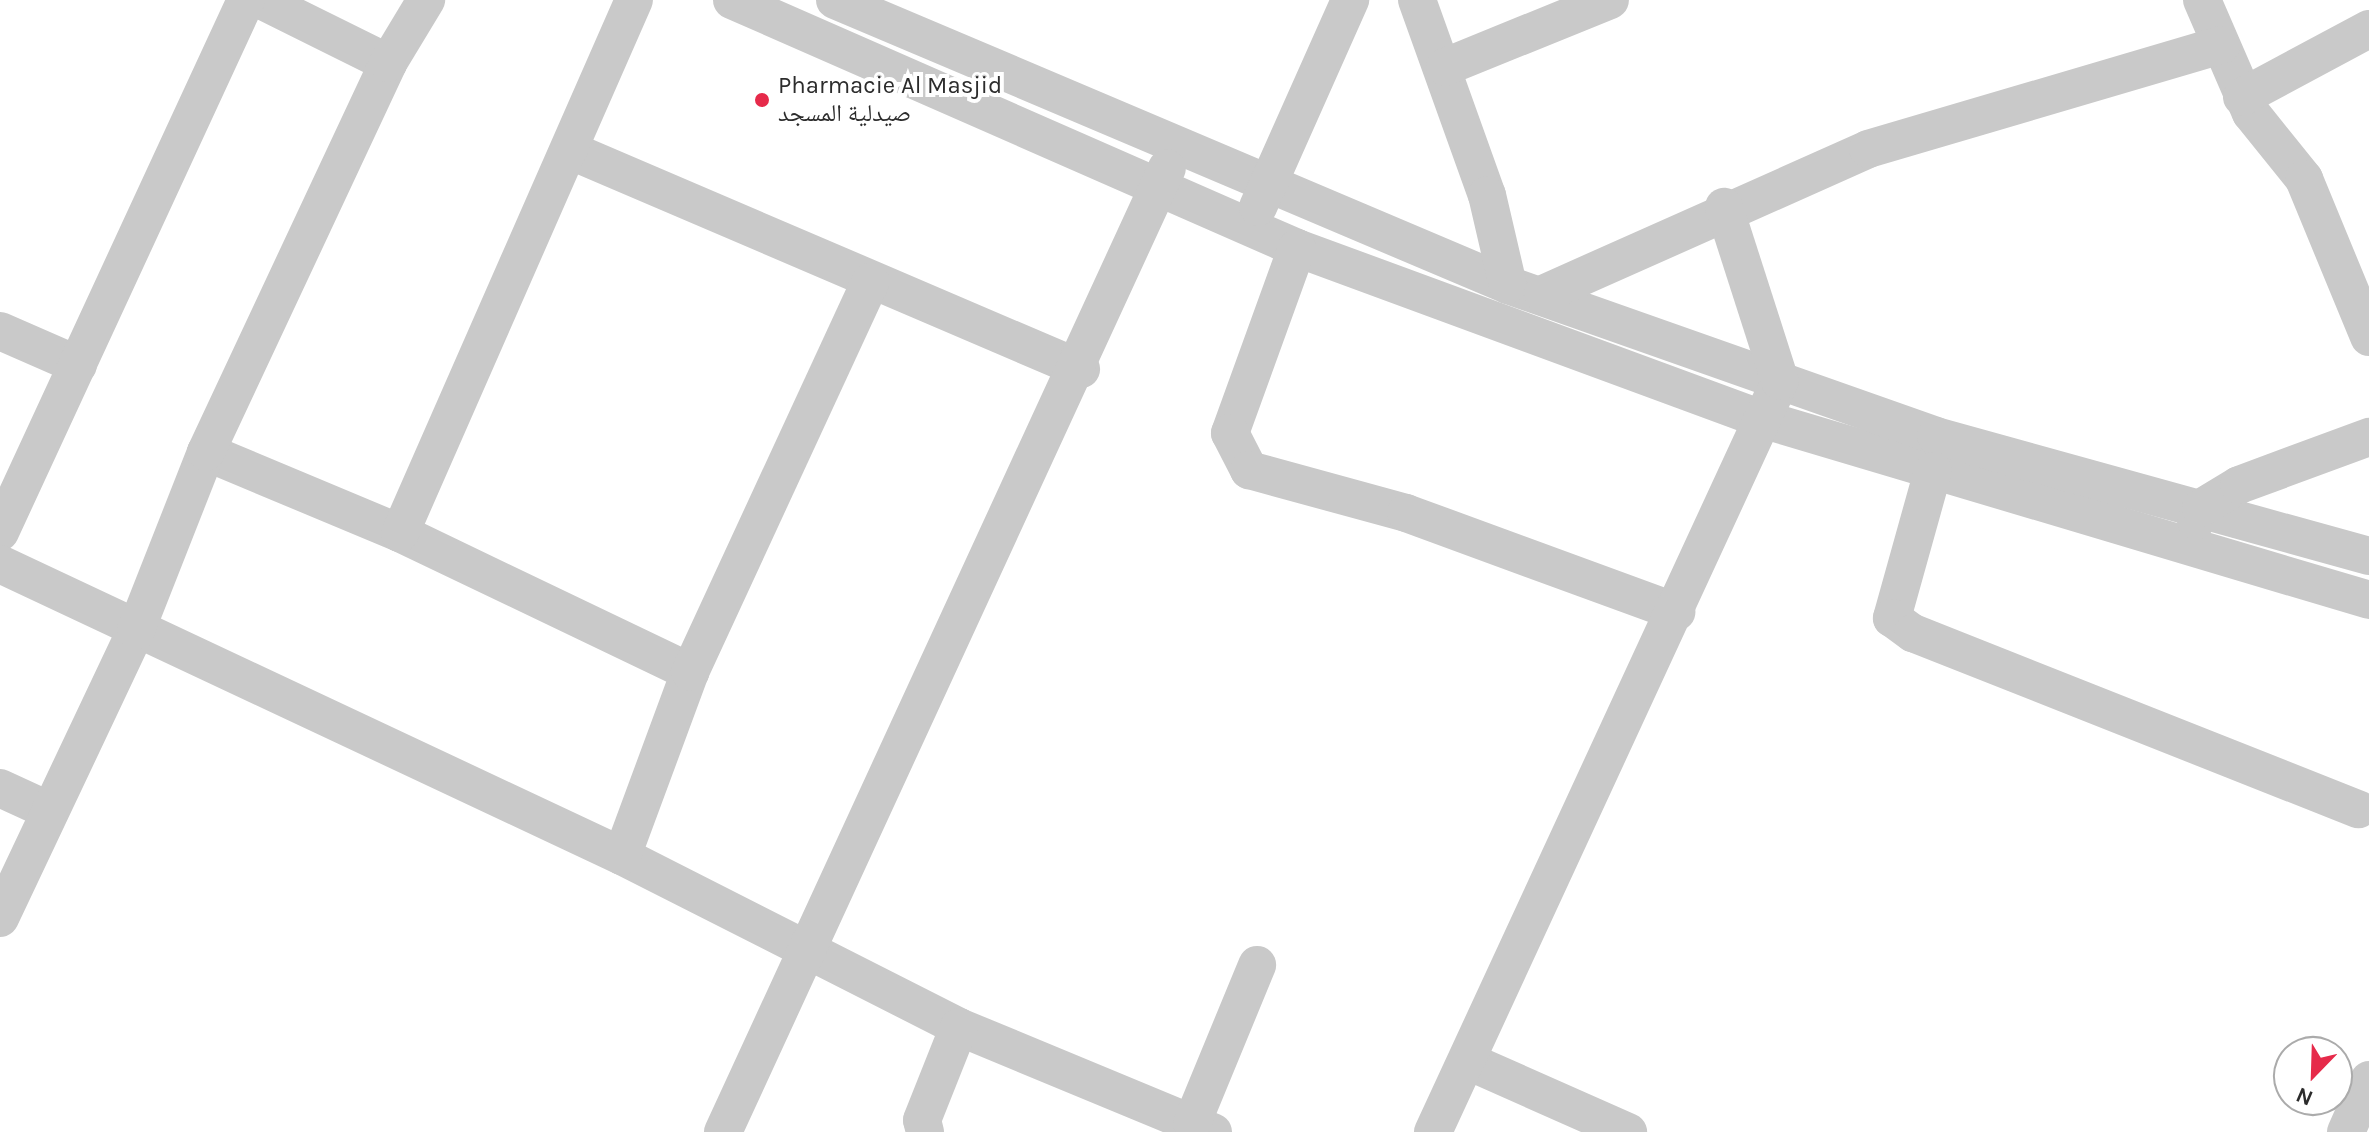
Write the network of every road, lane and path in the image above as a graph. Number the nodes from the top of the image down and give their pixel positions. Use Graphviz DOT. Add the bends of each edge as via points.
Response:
graph roads {
  1 [pos="246,0"];
  2 [pos="261,0"];
  3 [pos="426,0"];
  4 [pos="634,0"];
  5 [pos="732,0"];
  6 [pos="835,0"];
  7 [pos="1350,0"];
  8 [pos="1417,0"];
  9 [pos="1610,0"];
  10 [pos="2202,0"];
  11 [pos="780,10"];
  12 [pos="2369,29"];
  13 [pos="2221,45"];
  14 [pos="388,63"];
  15 [pos="1445,67"];
  16 [pos="2242,97"];
  17 [pos="1176,147"];
  18 [pos="569,150"];
  19 [pos="1269,184"];
  20 [pos="1157,191"];
  21 [pos="1724,207"];
  22 [pos="1248,228"];
  23 [pos="1297,248"];
  24 [pos="870,282"];
  25 [pos="1526,290"];
  26 [pos="0,331"];
  27 [pos="2369,337"];
  28 [pos="78,365"];
  29 [pos="1081,369"];
  30 [pos="1780,381"];
  31 [pos="1765,420"];
  32 [pos="2369,437"];
  33 [pos="206,452"];
  34 [pos="1933,471"];
  35 [pos="2201,508"];
  36 [pos="0,532"];
  37 [pos="400,533"];
  38 [pos="2186,549"];
  39 [pos="2369,556"];
  40 [pos="0,564"];
  41 [pos="2369,600"];
  42 [pos="1676,612"];
  43 [pos="136,630"];
  44 [pos="690,672"];
  45 [pos="0,788"];
  46 [pos="2358,809"];
  47 [pos="50,811"];
  48 [pos="622,856"];
  49 [pos="0,918"];
  50 [pos="808,951"];
  51 [pos="1257,965"];
  52 [pos="959,1027"];
  53 [pos="1470,1062"];
  54 [pos="2369,1080"];
  55 [pos="1202,1127"];
  56 [pos="723,1132"];
  57 [pos="925,1132"];
  58 [pos="1433,1132"];
  59 [pos="1628,1132"];
  60 [pos="2346,1132"];
  1 -- 28 [label="street"];
  2 -- 14 [label="street"];
  3 -- 14 [label="street"];
  4 -- 18 [label="street"];
  5 -- 11 [label="street"];
  6 -- 17 [label="street"];
  7 -- 19 [label="street"];
  8 -- 15 [label="street"];
  9 -- 15 [label="street"];
  10 -- 13 [label="street"];
  11 -- 20 [label="street"];
  12 -- 16 [label="street"];
  13 -- 16 [label="street"];
  13 -- 21 [label="street" via="1868,149"];
  14 -- 33 [label="street"];
  15 -- 25 [label="street"];
  16 -- 27 [label="street" via="2304,179"];
  17 -- 19 [label="street"];
  17 -- 20 [label="street"];
  18 -- 24 [label="street"];
  18 -- 37 [label="street"];
  19 -- 22 [label="street"];
  19 -- 25 [label="street"];
  20 -- 22 [label="street"];
  20 -- 29 [label="street"];
  21 -- 25 [label="street"];
  21 -- 30 [label="street"];
  22 -- 23 [label="street"];
  23 -- 31 [label="street"];
  23 -- 42 [label="street" via="1230,433 1249,470 1406,513"];
  24 -- 29 [label="street"];
  24 -- 44 [label="street"];
  25 -- 30 [label="street"];
  26 -- 28 [label="street"];
  28 -- 36 [label="street"];
  29 -- 50 [label="street"];
  30 -- 31 [label="street"];
  30 -- 35 [label="street" via="1936,436"];
  31 -- 34 [label="street"];
  31 -- 42 [label="street"];
  32 -- 35 [label="street" via="2239,485"];
  33 -- 37 [label="street"];
  33 -- 43 [label="street"];
  34 -- 38 [label="street"];
  34 -- 46 [label="street" via="1892,618 1913,633"];
  35 -- 38 [label="street"];
  35 -- 39 [label="street"];
  37 -- 44 [label="street"];
  38 -- 41 [label="street"];
  40 -- 43 [label="street"];
  42 -- 53 [label="street"];
  43 -- 47 [label="street"];
  43 -- 48 [label="street"];
  44 -- 48 [label="street"];
  45 -- 47 [label="street"];
  47 -- 49 [label="street"];
  48 -- 50 [label="street"];
  50 -- 52 [label="street"];
  50 -- 56 [label="street"];
  51 -- 55 [label="street"];
  52 -- 55 [label="street"];
  52 -- 57 [label="street" via="922,1120"];
  53 -- 58 [label="street"];
  53 -- 59 [label="street"];
  54 -- 60 [label="street"];
}
